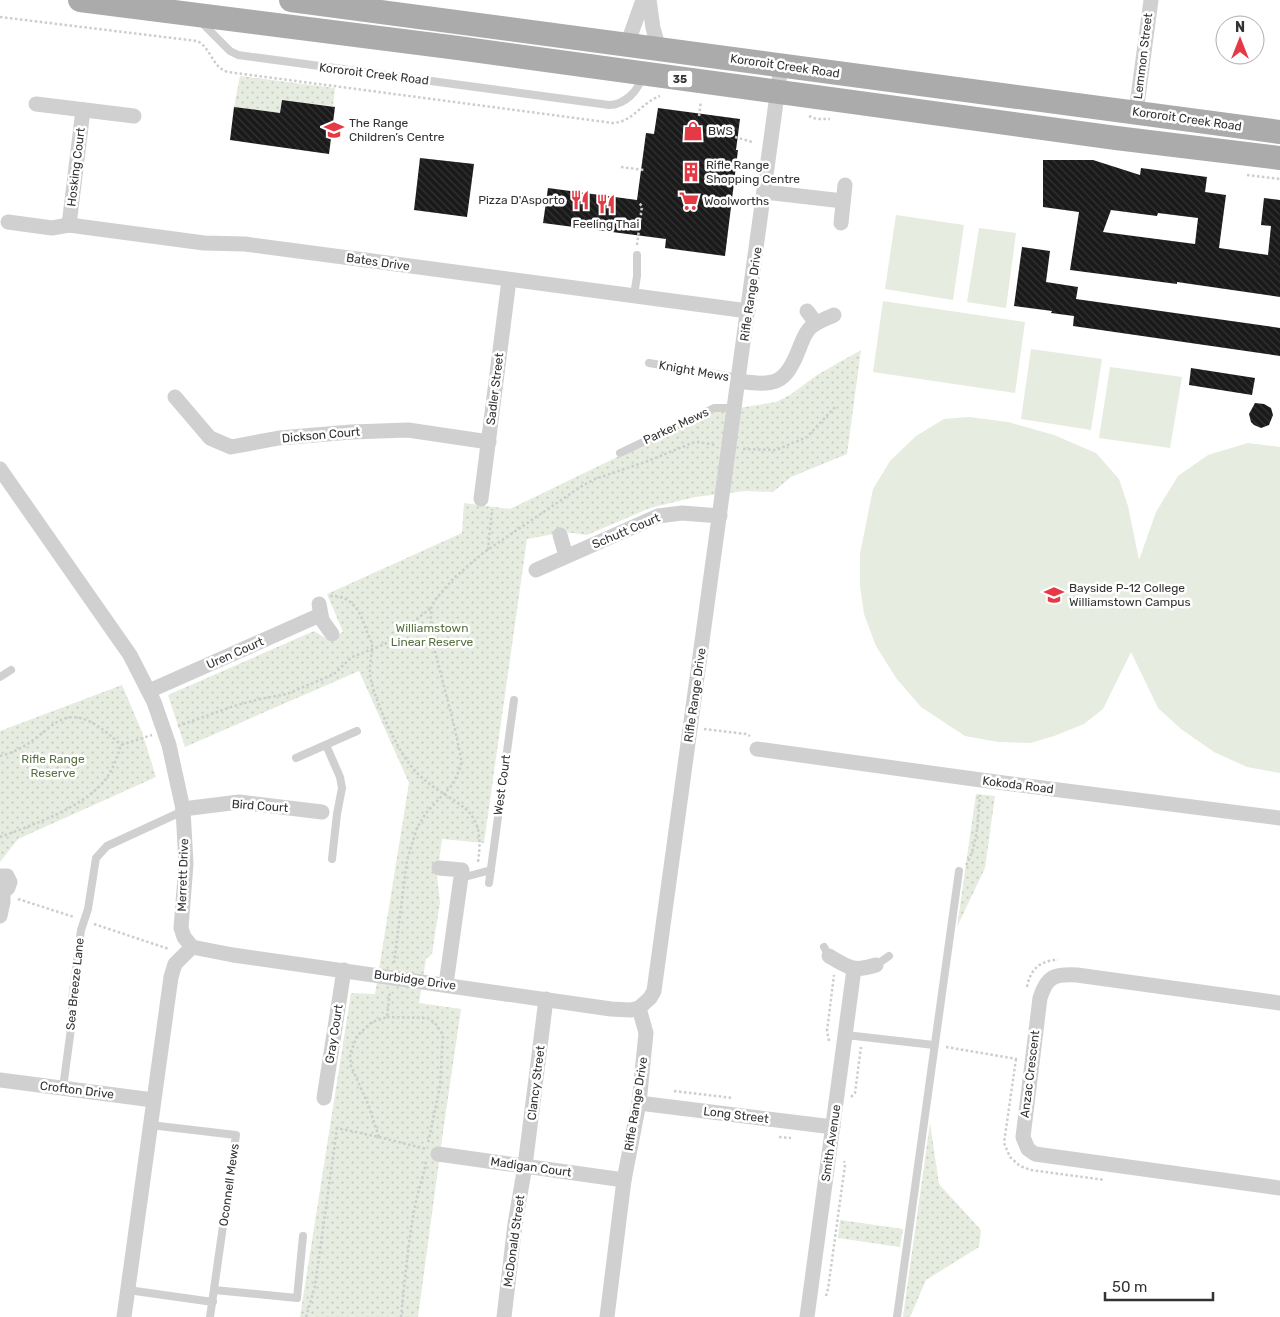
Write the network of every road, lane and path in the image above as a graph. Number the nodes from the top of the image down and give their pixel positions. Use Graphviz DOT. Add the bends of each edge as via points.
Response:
graph roads {
  1 [pos="80,0"];
  2 [pos="291,0"];
  3 [pos="643,0"];
  4 [pos="650,0"];
  5 [pos="1151,0"];
  6 [pos="194,15"];
  7 [pos="622,44"];
  8 [pos="659,49"];
  9 [pos="782,66"];
  10 [pos="642,74"];
  11 [pos="778,92"];
  12 [pos="701,102"];
  13 [pos="36,104"];
  14 [pos="83,110"];
  15 [pos="1136,112"];
  16 [pos="134,116"];
  17 [pos="699,116"];
  18 [pos="1280,132"];
  19 [pos="735,137"];
  20 [pos="752,142"];
  21 [pos="1280,158"];
  22 [pos="621,167"];
  23 [pos="644,170"];
  24 [pos="845,185"];
  25 [pos="765,192"];
  26 [pos="844,201"];
  27 [pos="639,203"];
  28 [pos="8,222"];
  29 [pos="841,224"];
  30 [pos="69,225"];
  31 [pos="638,235"];
  32 [pos="637,255"];
  33 [pos="509,280"];
  34 [pos="634,295"];
  35 [pos="748,311"];
  36 [pos="807,311"];
  37 [pos="834,315"];
  38 [pos="816,323"];
  39 [pos="649,363"];
  40 [pos="739,380"];
  41 [pos="175,397"];
  42 [pos="836,406"];
  43 [pos="735,408"];
  44 [pos="489,442"];
  45 [pos="730,447"];
  46 [pos="620,453"];
  47 [pos="0,469"];
  48 [pos="487,501"];
  49 [pos="720,516"];
  50 [pos="560,535"];
  51 [pos="488,550"];
  52 [pos="566,556"];
  53 [pos="536,570"];
  54 [pos="431,608"];
  55 [pos="320,610"];
  56 [pos="332,634"];
  57 [pos="372,648"];
  58 [pos="11,670"];
  59 [pos="0,677"];
  60 [pos="149,691"];
  61 [pos="514,700"];
  62 [pos="690,727"];
  63 [pos="164,731"];
  64 [pos="357,731"];
  65 [pos="746,734"];
  66 [pos="121,745"];
  67 [pos="326,745"];
  68 [pos="757,749"];
  69 [pos="0,756"];
  70 [pos="296,758"];
  71 [pos="980,793"];
  72 [pos="446,794"];
  73 [pos="183,810"];
  74 [pos="330,813"];
  75 [pos="1280,818"];
  76 [pos="0,837"];
  77 [pos="332,859"];
  78 [pos="439,868"];
  79 [pos="491,870"];
  80 [pos="959,871"];
  81 [pos="476,874"];
  82 [pos="461,878"];
  83 [pos="489,883"];
  84 [pos="1,885"];
  85 [pos="0,916"];
  86 [pos="192,947"];
  87 [pos="828,953"];
  88 [pos="889,956"];
  89 [pos="1060,960"];
  90 [pos="876,965"];
  91 [pos="854,969"];
  92 [pos="344,970"];
  93 [pos="392,977"];
  94 [pos="446,984"];
  95 [pos="1026,996"];
  96 [pos="546,999"];
  97 [pos="1280,1003"];
  98 [pos="639,1008"];
  99 [pos="387,1017"];
  100 [pos="853,1035"];
  101 [pos="830,1042"];
  102 [pos="934,1046"];
  103 [pos="0,1080"];
  104 [pos="63,1088"];
  105 [pos="670,1092"];
  106 [pos="324,1098"];
  107 [pos="153,1100"];
  108 [pos="741,1100"];
  109 [pos="639,1102"];
  110 [pos="849,1106"];
  111 [pos="150,1125"];
  112 [pos="833,1127"];
  113 [pos="379,1137"];
  114 [pos="433,1152"];
  115 [pos="842,1158"];
  116 [pos="525,1166"];
  117 [pos="624,1180"];
  118 [pos="1108,1180"];
  119 [pos="1280,1188"];
  120 [pos="303,1236"];
  121 [pos="128,1290"];
  122 [pos="214,1290"];
  123 [pos="825,1298"];
  124 [pos="212,1302"];
  125 [pos="124,1317"];
  126 [pos="210,1317"];
  127 [pos="306,1317"];
  128 [pos="401,1317"];
  129 [pos="504,1317"];
  130 [pos="607,1317"];
  131 [pos="807,1317"];
  132 [pos="897,1317"];
  1 -- 6 [label="main road, 35"];
  2 -- 7 [label="main road, Kororoit Creek Road / 35"];
  3 -- 7 [label="street"];
  4 -- 8 [label="street" via="652,28"];
  5 -- 15 [label="street, Lemmon Street"];
  6 -- 10 [label="main road, 35"];
  6 -- 10 [label="lane, Kororoit Creek Road" via="238,55 609,105 618,104 640,86"];
  7 -- 8 [label="main road, Kororoit Creek Road / 35"];
  7 -- 10 [label="main road"];
  8 -- 9 [label="main road, Kororoit Creek Road / 35"];
  9 -- 11 [label="street, Rifle Range Drive"];
  9 -- 15 [label="main road, Kororoit Creek Road / 35"];
  10 -- 11 [label="main road, 35"];
  11 -- 21 [label="main road, 35"];
  11 -- 25 [label="street, Rifle Range Drive"];
  12 -- 17 [label="path"];
  13 -- 14 [label="street, Hosking Court"];
  14 -- 16 [label="street, Hosking Court"];
  14 -- 30 [label="street, Hosking Court"];
  15 -- 18 [label="main road, Kororoit Creek Road / 35"];
  19 -- 20 [label="path"];
  22 -- 23 [label="path"];
  24 -- 26 [label="street"];
  25 -- 26 [label="street"];
  25 -- 35 [label="street, Rifle Range Drive"];
  26 -- 29 [label="street"];
  27 -- 31 [label="path" via="642,206"];
  28 -- 30 [label="street, Bates Drive" via="52,228"];
  30 -- 33 [label="street, Bates Drive" via="204,243 245,244"];
  32 -- 34 [label="lane"];
  33 -- 34 [label="street, Bates Drive"];
  33 -- 44 [label="street, Sadler Street"];
  34 -- 35 [label="street, Bates Drive"];
  35 -- 40 [label="street, Rifle Range Drive"];
  36 -- 38 [label="street"];
  37 -- 38 [label="street"];
  38 -- 40 [label="street" via="806,333 791,370 785,376 764,384"];
  39 -- 40 [label="lane, Knight Mews"];
  40 -- 43 [label="street, Rifle Range Drive"];
  41 -- 44 [label="street, Dickson Court" via="210,438 231,447 288,437 408,430"];
  42 -- 45 [label="path" via="807,437 776,450"];
  43 -- 45 [label="street, Rifle Range Drive"];
  43 -- 46 [label="lane, Parker Mews" via="714,408"];
  44 -- 48 [label="street, Sadler Street"];
  45 -- 49 [label="street, Rifle Range Drive"];
  45 -- 51 [label="path" via="692,443 648,462 595,479"];
  47 -- 60 [label="street, Merrett Drive" via="130,655"];
  48 -- 51 [label="path"];
  49 -- 52 [label="street, Schutt Court" via="682,513 658,516"];
  49 -- 62 [label="street, Rifle Range Drive"];
  50 -- 52 [label="street"];
  51 -- 54 [label="path" via="454,578"];
  52 -- 53 [label="street, Schutt Court"];
  54 -- 57 [label="path" via="385,644"];
  54 -- 72 [label="path" via="431,636 461,758 459,775"];
  55 -- 56 [label="street"];
  55 -- 57 [label="path" via="319,598 323,596 342,596 351,602 360,612"];
  55 -- 60 [label="street, Uren Court"];
  57 -- 63 [label="path" via="352,657 334,674 287,694 260,698"];
  57 -- 72 [label="path" via="370,678 395,740 408,763"];
  58 -- 59 [label="lane"];
  60 -- 63 [label="street, Merrett Drive"];
  61 -- 79 [label="lane, West Court"];
  62 -- 65 [label="path"];
  62 -- 98 [label="street, Rifle Range Drive" via="654,990"];
  63 -- 66 [label="path"];
  63 -- 73 [label="street, Merrett Drive"];
  64 -- 67 [label="lane"];
  66 -- 69 [label="path" via="94,724 69,717 55,722 20,749"];
  66 -- 76 [label="path" via="109,774 90,795 41,821"];
  67 -- 70 [label="lane"];
  67 -- 74 [label="lane" via="342,784"];
  68 -- 75 [label="street, Kokoda Road"];
  71 -- 80 [label="path" via="972,849 968,862"];
  72 -- 81 [label="path" via="476,821 480,841"];
  72 -- 93 [label="path" via="426,813 411,844"];
  73 -- 74 [label="street, Bird Court" via="239,802"];
  73 -- 86 [label="street, Merrett Drive" via="186,864 181,928"];
  73 -- 104 [label="lane, Sea Breeze Lane" via="110,844 96,860 81,930"];
  74 -- 77 [label="lane"];
  78 -- 82 [label="street" via="462,870"];
  79 -- 81 [label="lane"];
  79 -- 83 [label="lane, West Court"];
  80 -- 102 [label="lane"];
  81 -- 82 [label="lane"];
  82 -- 94 [label="street"];
  84 -- 85 [label="street" via="3,904"];
  86 -- 92 [label="street, Burbidge Drive"];
  86 -- 107 [label="street" via="175,964 171,977"];
  87 -- 91 [label="street"];
  87 -- 101 [label="path" via="834,978 827,1031"];
  88 -- 90 [label="lane"];
  89 -- 95 [label="path" via="1042,963 1034,969"];
  90 -- 91 [label="street"];
  91 -- 100 [label="street, Smith Avenue"];
  92 -- 93 [label="street, Burbidge Drive"];
  92 -- 106 [label="street, Gray Court"];
  93 -- 94 [label="street, Burbidge Drive"];
  93 -- 99 [label="path"];
  94 -- 96 [label="street, Burbidge Drive"];
  96 -- 98 [label="street, Burbidge Drive" via="611,1009"];
  96 -- 116 [label="street, Clancy Street"];
  97 -- 119 [label="street, Anzac Crescent" via="1077,975 1054,977 1044,983 1040,998 1023,1137 1028,1149 1035,1154"];
  98 -- 109 [label="street, Rifle Range Drive" via="646,1033"];
  99 -- 113 [label="path" via="372,1022 357,1036 350,1054 351,1066"];
  99 -- 114 [label="path" via="428,1018 443,1035"];
  100 -- 102 [label="lane"];
  100 -- 110 [label="path" via="862,1048 855,1093"];
  100 -- 112 [label="street, Smith Avenue"];
  102 -- 118 [label="path" via="1016,1058 1004,1143 1010,1157 1020,1166"];
  102 -- 132 [label="lane"];
  103 -- 104 [label="street, Crofton Drive"];
  104 -- 107 [label="street, Crofton Drive"];
  105 -- 108 [label="path"];
  107 -- 111 [label="street"];
  109 -- 112 [label="street, Long Street"];
  109 -- 117 [label="street, Rifle Range Drive"];
  111 -- 121 [label="street"];
  111 -- 122 [label="lane, Oconnell Mews" via="236,1135"];
  112 -- 131 [label="street, Smith Avenue"];
  113 -- 114 [label="path"];
  113 -- 127 [label="path" via="337,1128 315,1286"];
  114 -- 116 [label="street, Madigan Court"];
  114 -- 128 [label="path" via="415,1204"];
  115 -- 123 [label="path" via="845,1165"];
  116 -- 117 [label="street, Madigan Court"];
  116 -- 129 [label="street, McDonald Street"];
  117 -- 130 [label="street, Rifle Range Drive"];
  120 -- 122 [label="lane" via="297,1298"];
  121 -- 124 [label="lane"];
  121 -- 125 [label="street"];
  122 -- 124 [label="lane, Oconnell Mews"];
  124 -- 126 [label="lane, Oconnell Mews"];
}
